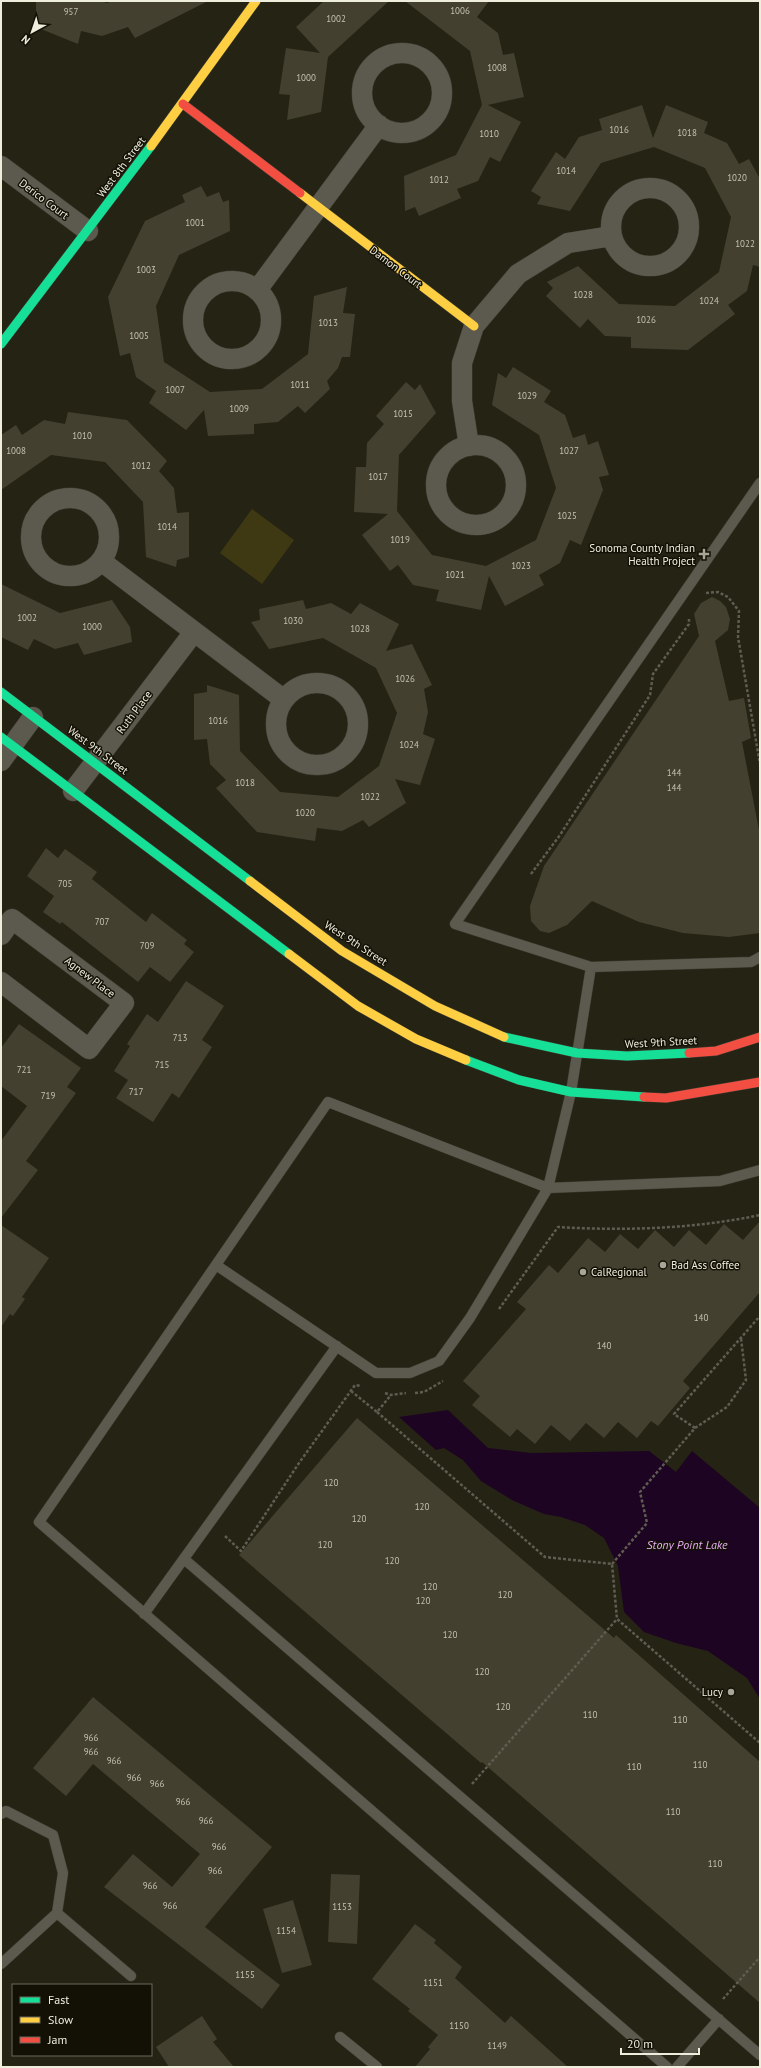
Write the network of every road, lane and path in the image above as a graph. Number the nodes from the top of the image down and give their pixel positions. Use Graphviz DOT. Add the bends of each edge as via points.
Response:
graph roads {
  1 [pos="256,1"];
  2 [pos="183,104"];
  3 [pos="379,125"];
  4 [pos="1,166"];
  5 [pos="318,207"];
  6 [pos="88,231"];
  7 [pos="612,236"];
  8 [pos="257,290"];
  9 [pos="474,326"];
  10 [pos="1,344"];
  11 [pos="469,446"];
  12 [pos="760,483"];
  13 [pos="101,561"];
  14 [pos="700,596"];
  15 [pos="688,616"];
  16 [pos="194,632"];
  17 [pos="1,692"];
  18 [pos="283,699"];
  19 [pos="33,717"];
  20 [pos="5,748"];
  21 [pos="95,762"];
  22 [pos="760,764"];
  23 [pos="73,791"];
  24 [pos="531,874"];
  25 [pos="1,934"];
  26 [pos="760,957"];
  27 [pos="591,967"];
  28 [pos="1,982"];
  29 [pos="760,1037"];
  30 [pos="577,1054"];
  31 [pos="760,1082"];
  32 [pos="571,1092"];
  33 [pos="760,1170"];
  34 [pos="548,1188"];
  35 [pos="760,1215"];
  36 [pos="216,1265"];
  37 [pos="495,1315"];
  38 [pos="760,1316"];
  39 [pos="741,1337"];
  40 [pos="337,1346"];
  41 [pos="445,1380"];
  42 [pos="362,1387"];
  43 [pos="351,1391"];
  44 [pos="384,1393"];
  45 [pos="391,1395"];
  46 [pos="377,1412"];
  47 [pos="695,1428"];
  48 [pos="225,1536"];
  49 [pos="184,1559"];
  50 [pos="612,1564"];
  51 [pos="144,1614"];
  52 [pos="617,1619"];
  53 [pos="760,1743"];
  54 [pos="461,1797"];
  55 [pos="1,1814"];
  56 [pos="57,1913"];
  57 [pos="760,1957"];
  58 [pos="1,1964"];
  59 [pos="131,1976"];
  60 [pos="719,2019"];
  61 [pos="340,2037"];
  62 [pos="760,2055"];
  63 [pos="376,2067"];
  64 [pos="667,2067"];
  65 [pos="677,2067"];
  1 -- 2 [label="street, West 8th Street"];
  2 -- 5 [label="street, Damon Court"];
  2 -- 6 [label="street, West 8th Street"];
  3 -- 5 [label="street"];
  4 -- 6 [label="street, Derico Court"];
  5 -- 8 [label="street"];
  5 -- 9 [label="street, Damon Court"];
  6 -- 10 [label="street, West 8th Street"];
  7 -- 9 [label="street" via="568,243 518,274"];
  9 -- 11 [label="street" via="462,363 462,401"];
  11 -- 11 [label="street" via="456,450 443,463 436,480 436,493 440,505 448,515 471,526 484,525 497,520 507,511 514,499 514,471 496,451 483,446"];
  12 -- 27 [label="lane" via="455,924"];
  13 -- 16 [label="street"];
  14 -- 22 [label="path" via="718,592 728,597 739,611 738,637"];
  15 -- 24 [label="path" via="689,624 653,674 650,696 560,835"];
  16 -- 18 [label="street"];
  16 -- 21 [label="street, Ruth Place"];
  17 -- 19 [label="street, West 9th Street"];
  18 -- 18 [label="street" via="277,712 276,726 279,740 287,752 298,760 319,765 339,759 350,750 359,723 350,698 341,690 329,684 316,682 292,690"];
  19 -- 20 [label="street"];
  19 -- 21 [label="street, West 9th Street"];
  20 -- 23 [label="street"];
  21 -- 23 [label="street, Ruth Place"];
  21 -- 30 [label="street, West 9th Street" via="342,951 435,1006 502,1036"];
  23 -- 32 [label="street" via="358,1006 416,1039 475,1064 519,1080"];
  25 -- 28 [label="street, Agnew Place" via="12,919 124,1003 89,1049"];
  26 -- 27 [label="lane" via="751,962"];
  27 -- 30 [label="lane"];
  29 -- 30 [label="street, West 9th Street" via="716,1051 627,1056"];
  30 -- 32 [label="lane"];
  31 -- 32 [label="street" via="666,1098"];
  32 -- 34 [label="lane"];
  33 -- 34 [label="lane" via="720,1181"];
  34 -- 36 [label="lane" via="328,1102"];
  34 -- 40 [label="lane" via="470,1318 439,1361 410,1373 376,1373"];
  35 -- 37 [label="path" via="697,1225 652,1228 558,1227"];
  36 -- 40 [label="lane"];
  36 -- 51 [label="lane" via="39,1522"];
  38 -- 39 [label="path"];
  39 -- 47 [label="path" via="746,1380 727,1407"];
  39 -- 47 [label="path" via="674,1414"];
  40 -- 49 [label="lane"];
  41 -- 45 [label="path" via="424,1392"];
  42 -- 43 [label="path" via="355,1385"];
  43 -- 46 [label="path"];
  43 -- 48 [label="path" via="241,1550"];
  44 -- 45 [label="path"];
  45 -- 46 [label="path"];
  46 -- 50 [label="path" via="545,1557"];
  47 -- 50 [label="path" via="640,1492 647,1523"];
  49 -- 51 [label="lane"];
  49 -- 54 [label="lane"];
  50 -- 52 [label="path"];
  51 -- 64 [label="lane"];
  52 -- 53 [label="path"];
  52 -- 54 [label="path"];
  54 -- 60 [label="lane"];
  55 -- 56 [label="lane" via="6,1811 53,1835 63,1873"];
  56 -- 58 [label="lane"];
  56 -- 59 [label="lane"];
  57 -- 60 [label="path" via="723,1998"];
  60 -- 62 [label="lane"];
  60 -- 65 [label="lane"];
  61 -- 63 [label="lane"];
}
